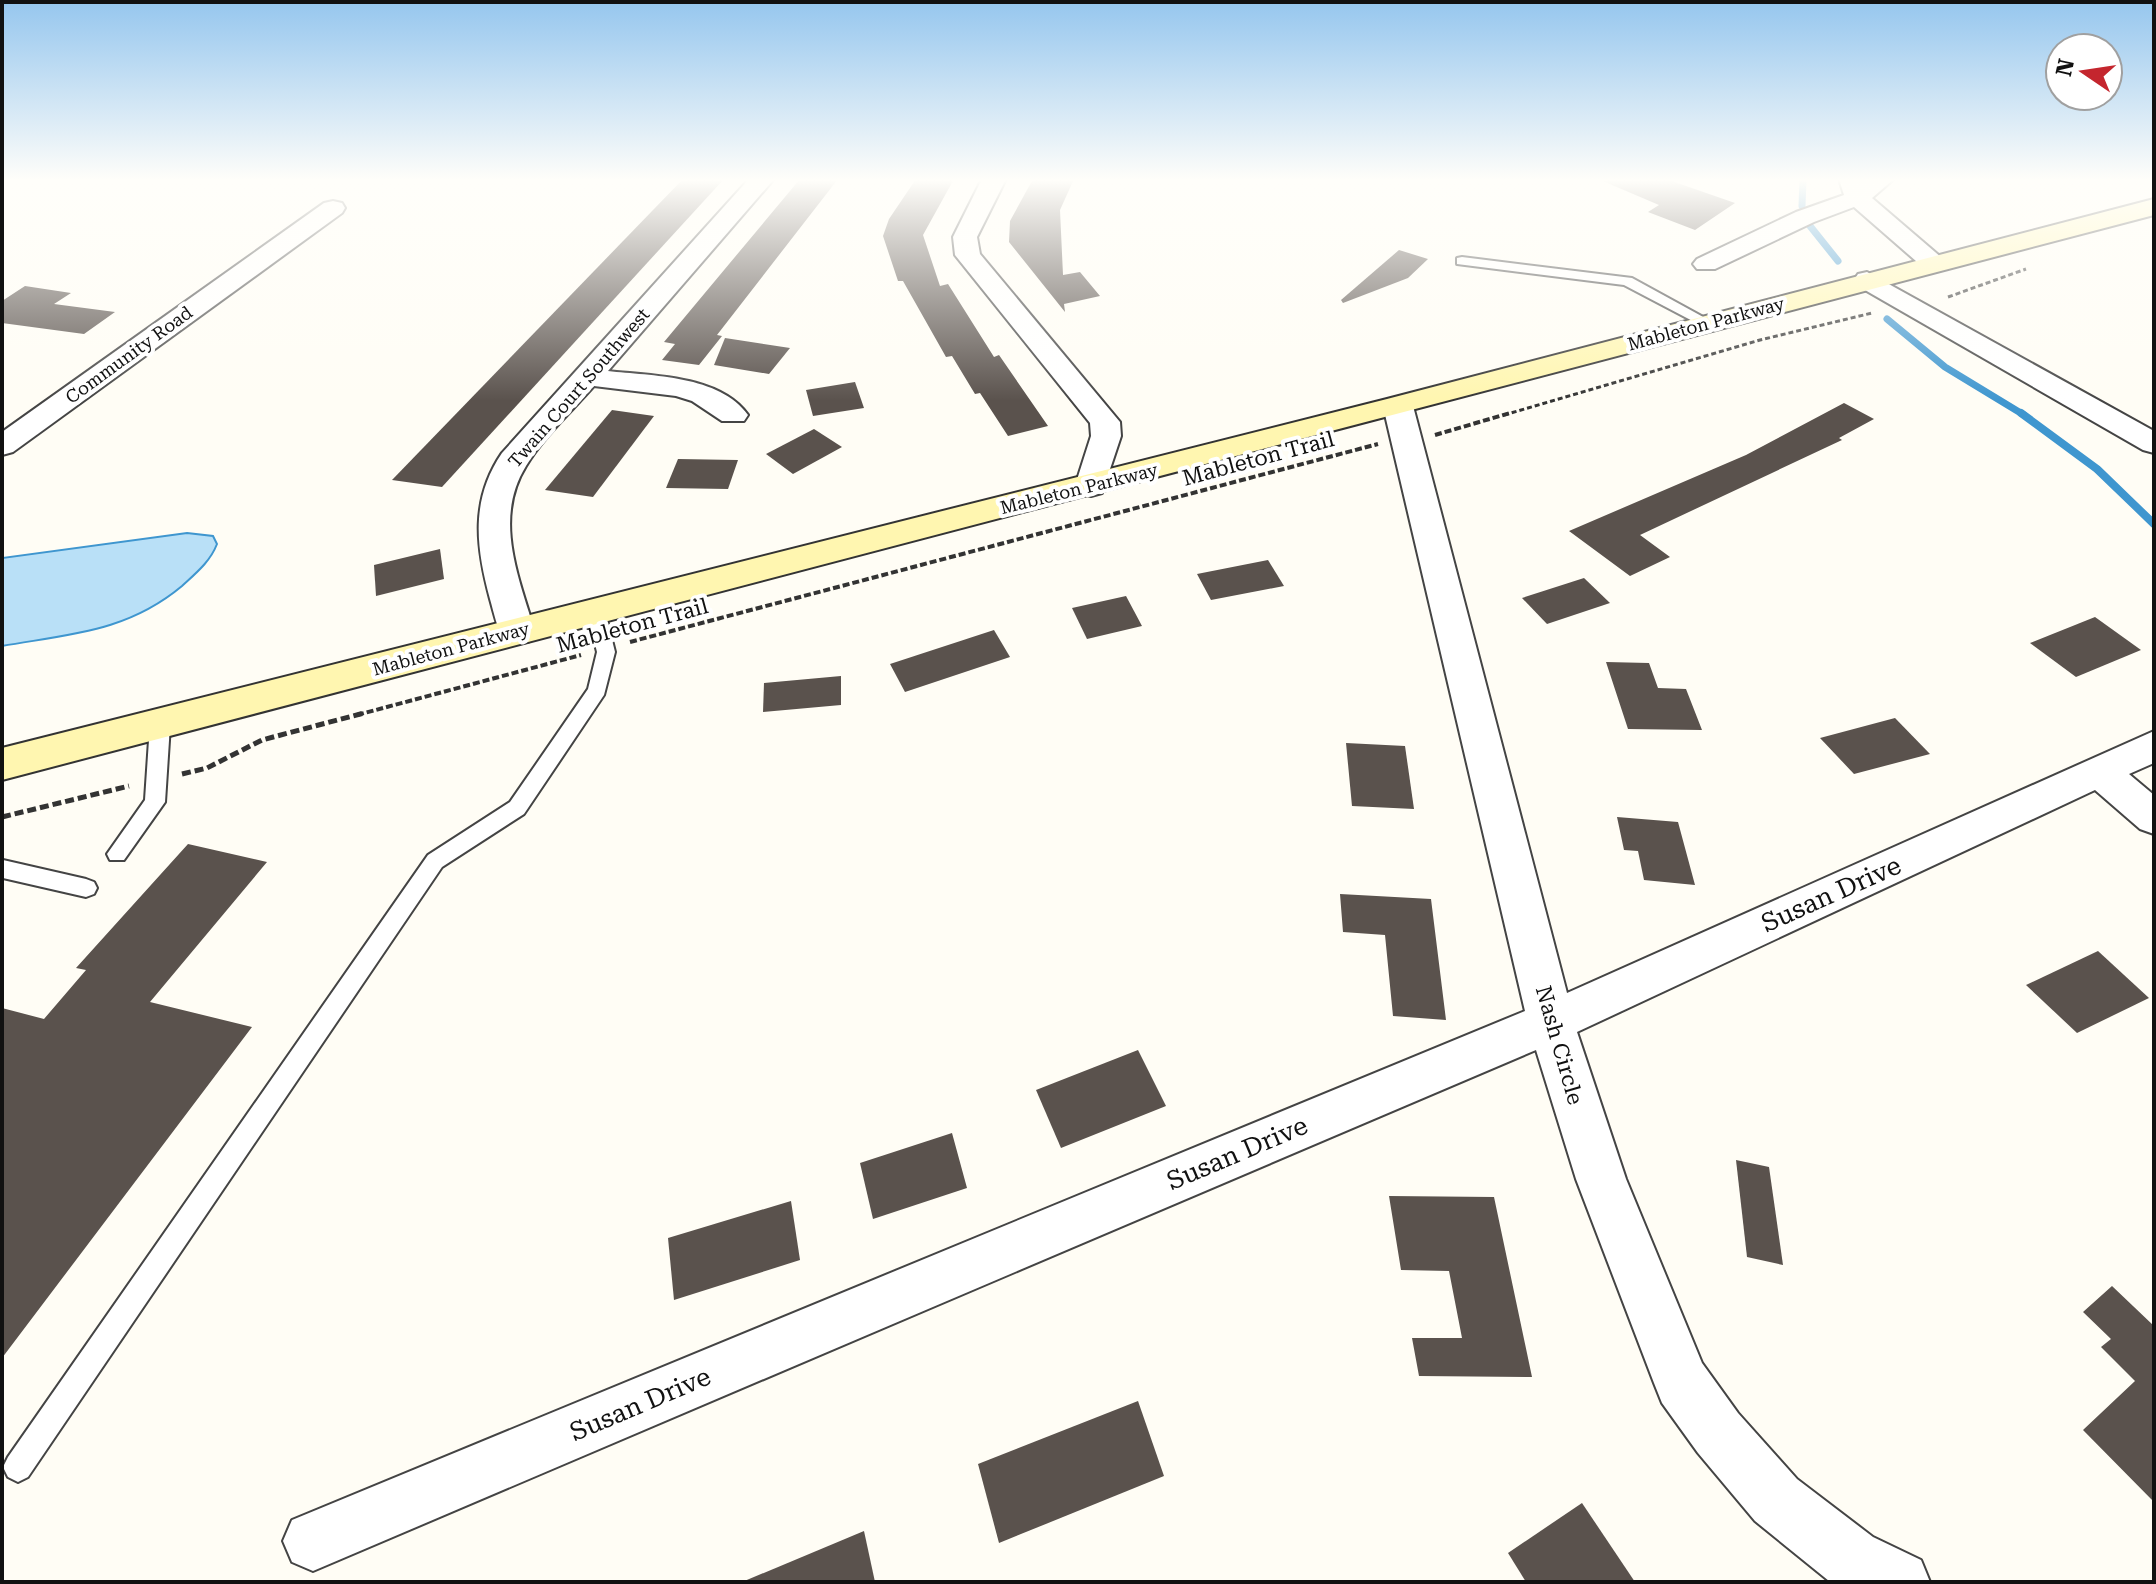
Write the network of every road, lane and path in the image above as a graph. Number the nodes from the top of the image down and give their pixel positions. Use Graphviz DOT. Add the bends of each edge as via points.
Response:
graph roads {
  1 [pos="271,253"];
  2 [pos="698,253"];
  3 [pos="968,253"];
  4 [pos="1729,253"];
  5 [pos="1922,253"];
  6 [pos="1973,253"];
  7 [pos="1462,261"];
  8 [pos="1933,263"];
  9 [pos="1706,264"];
  10 [pos="2041,265"];
  11 [pos="1867,280"];
  12 [pos="1911,305"];
  13 [pos="1709,324"];
  14 [pos="590,377"];
  15 [pos="733,415"];
  16 [pos="1402,423"];
  17 [pos="2154,444"];
  18 [pos="2,446"];
  19 [pos="1091,486"];
  20 [pos="596,612"];
  21 [pos="517,632"];
  22 [pos="606,649"];
  23 [pos="160,725"];
  24 [pos="2154,746"];
  25 [pos="2,764"];
  26 [pos="2100,772"];
  27 [pos="157,780"];
  28 [pos="2,817"];
  29 [pos="2154,818"];
  30 [pos="117,854"];
  31 [pos="3,869"];
  32 [pos="86,888"];
  33 [pos="1551,1022"];
  34 [pos="18,1467"];
  35 [pos="313,1541"];
  36 [pos="1899,1582"];
  1 -- 18 [label="street, Community Road"];
  2 -- 14 [label="street, Twain Court Southwest"];
  3 -- 19 [label="street" via="1105,422"];
  4 -- 9 [label="street"];
  5 -- 8 [label="street"];
  6 -- 8 [label="main road, Mableton Parkway"];
  7 -- 13 [label="lane" via="1627,281"];
  8 -- 11 [label="main road, Mableton Parkway"];
  10 -- 12 [label="path, Mableton Trail"];
  11 -- 12 [label="street"];
  11 -- 13 [label="main road, Mableton Parkway"];
  12 -- 16 [label="path, Mableton Trail" via="1760,340 1448,433"];
  12 -- 17 [label="street"];
  13 -- 16 [label="main road, Mableton Parkway"];
  14 -- 15 [label="street" via="679,388 702,395"];
  14 -- 21 [label="street, Twain Court Southwest" via="499,482 490,522"];
  16 -- 19 [label="main road, Mableton Parkway"];
  16 -- 22 [label="path, Mableton Trail" via="1346,451"];
  16 -- 33 [label="street, Nash Circle"];
  19 -- 20 [label="main road, Mableton Parkway"];
  20 -- 21 [label="main road, Mableton Parkway"];
  20 -- 22 [label="lane"];
  21 -- 23 [label="main road, Mableton Parkway"];
  22 -- 27 [label="path, Mableton Trail" via="262,740 207,768"];
  22 -- 34 [label="lane" via="597,690 517,808 435,861"];
  23 -- 25 [label="main road, Mableton Parkway"];
  23 -- 27 [label="lane"];
  24 -- 26 [label="street, Susan Drive"];
  26 -- 29 [label="street"];
  26 -- 33 [label="street, Susan Drive"];
  27 -- 28 [label="path, Mableton Trail"];
  27 -- 30 [label="lane" via="155,802"];
  31 -- 32 [label="lane"];
  33 -- 35 [label="street, Susan Drive"];
  33 -- 36 [label="street, Nash Circle" via="1601,1179 1682,1383 1776,1500 1851,1559"];
}
